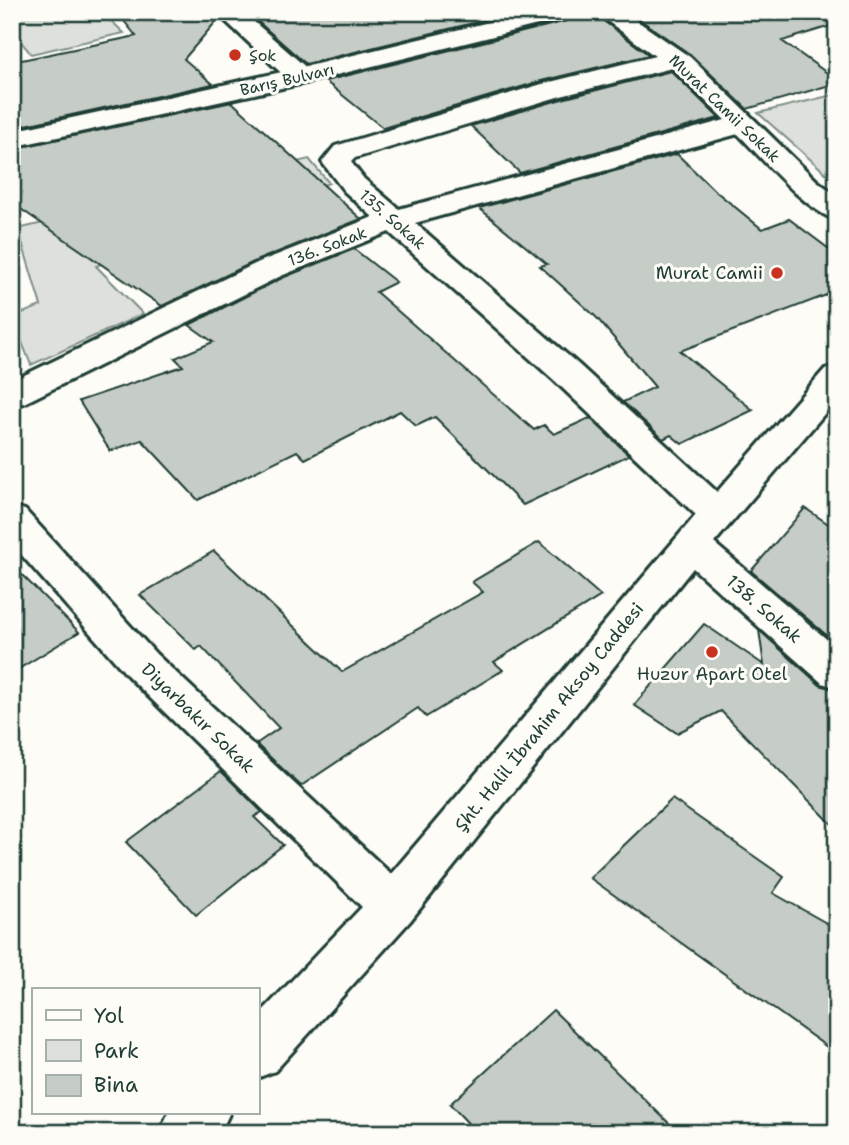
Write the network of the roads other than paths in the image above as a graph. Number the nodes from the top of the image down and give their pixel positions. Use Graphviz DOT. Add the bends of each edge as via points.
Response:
graph roads {
  1 [pos="228,12"];
  2 [pos="561,12"];
  3 [pos="607,12"];
  4 [pos="677,59"];
  5 [pos="300,76"];
  6 [pos="742,124"];
  7 [pos="12,139"];
  8 [pos="837,211"];
  9 [pos="395,219"];
  10 [pos="837,377"];
  11 [pos="12,395"];
  12 [pos="718,514"];
  13 [pos="12,519"];
  14 [pos="691,545"];
  15 [pos="837,672"];
  16 [pos="394,906"];
  17 [pos="259,1052"];
  18 [pos="202,1114"];
  19 [pos="185,1133"];
  1 -- 5 [label="street"];
  2 -- 5 [label="street, Barış Bulvarı"];
  3 -- 4 [label="street, Murat Camii Sokak"];
  4 -- 6 [label="street, Murat Camii Sokak"];
  4 -- 9 [label="street, 135. Sokak" via="605,74 345,152 336,162 354,185"];
  5 -- 7 [label="street, Barış Bulvarı"];
  6 -- 8 [label="street, Murat Camii Sokak"];
  6 -- 9 [label="street, 136. Sokak"];
  9 -- 11 [label="street, 136. Sokak" via="270,269"];
  9 -- 12 [label="street, 135. Sokak"];
  10 -- 12 [label="street, Şht. Halil İbrahim Aksoy Caddesi"];
  12 -- 14 [label="street, Şht. Halil İbrahim Aksoy Caddesi"];
  13 -- 16 [label="street, Diyarbakır Sokak" via="142,665"];
  14 -- 15 [label="street, 138. Sokak"];
  14 -- 16 [label="street, Şht. Halil İbrahim Aksoy Caddesi"];
  16 -- 17 [label="street, Şht. Halil İbrahim Aksoy Caddesi"];
  18 -- 19 [label="street"];
}
